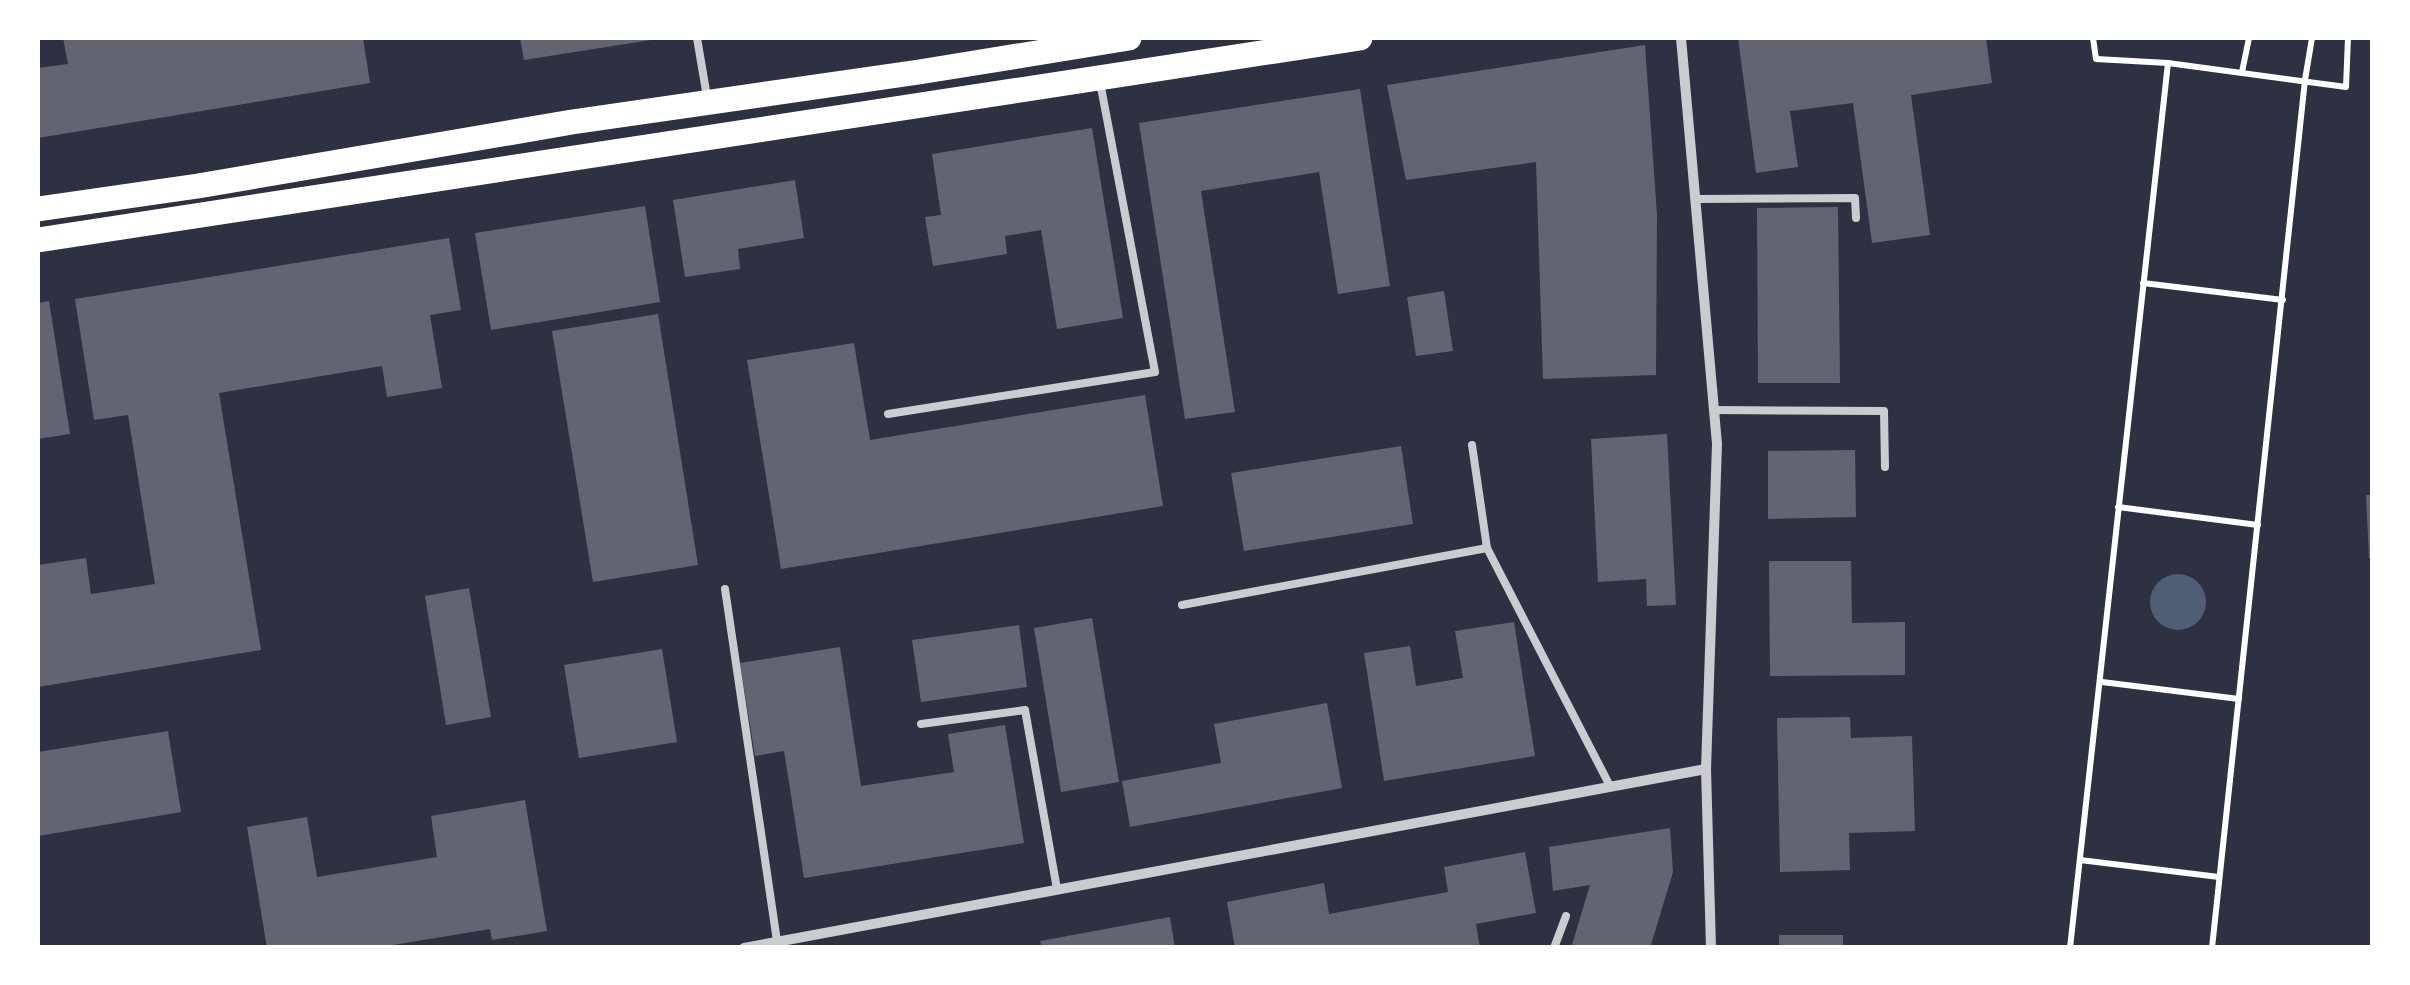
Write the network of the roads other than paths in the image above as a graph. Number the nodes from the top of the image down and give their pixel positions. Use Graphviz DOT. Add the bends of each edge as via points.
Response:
graph roads {
  1 [pos="697,38"];
  2 [pos="1129,38"];
  3 [pos="1360,38"];
  4 [pos="1682,38"];
  5 [pos="1024,46"];
  6 [pos="1099,77"];
  7 [pos="708,102"];
  8 [pos="1696,200"];
  9 [pos="38,208"];
  10 [pos="1856,218"];
  11 [pos="38,240"];
  12 [pos="1714,410"];
  13 [pos="888,414"];
  14 [pos="1472,445"];
  15 [pos="1885,467"];
  16 [pos="1487,548"];
  17 [pos="725,589"];
  18 [pos="1182,605"];
  19 [pos="920,724"];
  20 [pos="1706,768"];
  21 [pos="1610,786"];
  22 [pos="1057,889"];
  23 [pos="1566,916"];
  24 [pos="777,941"];
  25 [pos="744,948"];
  26 [pos="1554,948"];
  27 [pos="1712,948"];
  1 -- 7 [label="lane"];
  2 -- 5 [label="main road"];
  3 -- 6 [label="main road"];
  4 -- 8 [label="street"];
  5 -- 7 [label="main road"];
  6 -- 11 [label="main road"];
  6 -- 13 [label="lane" via="1155,372"];
  7 -- 9 [label="main road"];
  8 -- 10 [label="lane" via="1854,198"];
  8 -- 12 [label="street"];
  12 -- 15 [label="lane" via="1884,411"];
  12 -- 20 [label="street"];
  14 -- 16 [label="lane"];
  16 -- 18 [label="lane"];
  16 -- 21 [label="lane"];
  17 -- 24 [label="lane"];
  19 -- 22 [label="lane" via="1025,710"];
  20 -- 21 [label="street"];
  20 -- 27 [label="street"];
  21 -- 22 [label="street"];
  22 -- 24 [label="street"];
  23 -- 26 [label="lane"];
  24 -- 25 [label="street"];
}
